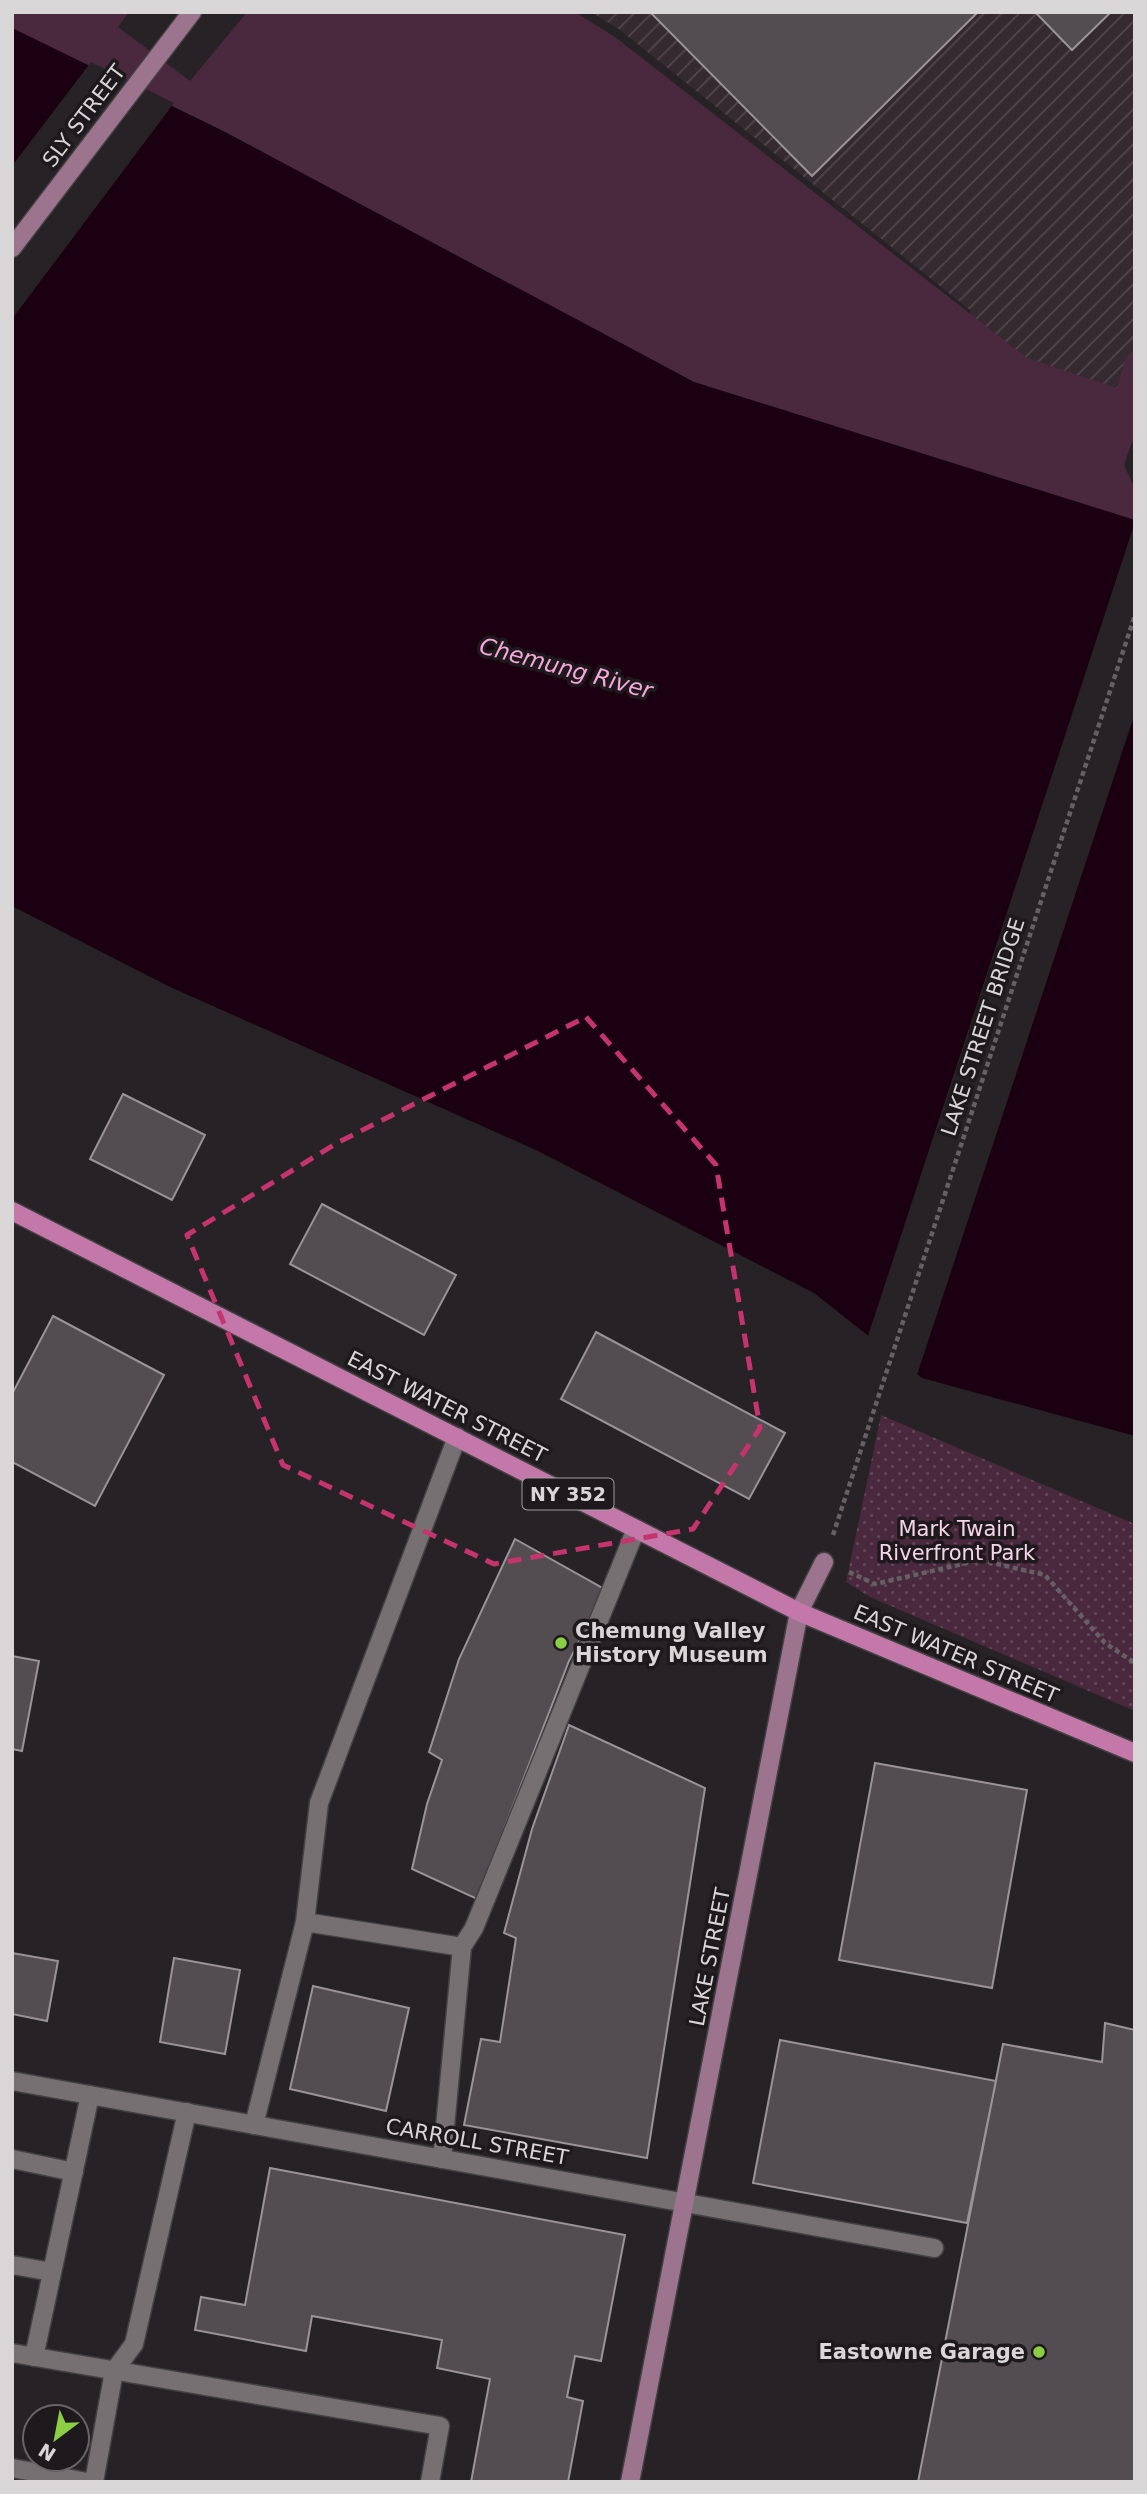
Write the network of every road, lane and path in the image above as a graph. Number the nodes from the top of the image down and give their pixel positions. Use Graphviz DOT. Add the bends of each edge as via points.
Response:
graph roads {
  1 [pos="192,12"];
  2 [pos="12,248"];
  3 [pos="1135,615"];
  4 [pos="12,1211"];
  5 [pos="457,1437"];
  6 [pos="636,1529"];
  7 [pos="824,1562"];
  8 [pos="799,1612"];
  9 [pos="1135,1663"];
  10 [pos="1135,1753"];
  11 [pos="305,1922"];
  12 [pos="463,1947"];
  13 [pos="12,2081"];
  14 [pos="90,2095"];
  15 [pos="187,2112"];
  16 [pos="254,2125"];
  17 [pos="442,2158"];
  18 [pos="12,2159"];
  19 [pos="74,2172"];
  20 [pos="686,2203"];
  21 [pos="933,2248"];
  22 [pos="12,2264"];
  23 [pos="52,2272"];
  24 [pos="12,2353"];
  25 [pos="34,2357"];
  26 [pos="114,2371"];
  27 [pos="12,2469"];
  28 [pos="87,2482"];
  29 [pos="94,2482"];
  30 [pos="430,2482"];
  31 [pos="630,2482"];
  1 -- 2 [label="street, SLY STREET"];
  3 -- 7 [label="path, LAKE STREET BRIDGE"];
  4 -- 5 [label="main road, EAST WATER STREET / NY 352"];
  5 -- 6 [label="main road, EAST WATER STREET / NY 352"];
  5 -- 11 [label="street" via="318,1802"];
  6 -- 8 [label="main road, EAST WATER STREET / NY 352"];
  6 -- 12 [label="street"];
  7 -- 8 [label="street, LAKE STREET"];
  7 -- 9 [label="path" via="875,1584 980,1560 1045,1574 1105,1643"];
  8 -- 10 [label="main road, EAST WATER STREET / NY 352"];
  8 -- 20 [label="street, LAKE STREET"];
  11 -- 12 [label="street"];
  11 -- 16 [label="street"];
  12 -- 17 [label="street"];
  13 -- 14 [label="street, CARROLL STREET"];
  14 -- 15 [label="street, CARROLL STREET"];
  14 -- 19 [label="street"];
  15 -- 16 [label="street, CARROLL STREET"];
  15 -- 26 [label="street" via="134,2344"];
  16 -- 17 [label="street, CARROLL STREET"];
  17 -- 20 [label="street, CARROLL STREET"];
  18 -- 19 [label="street"];
  19 -- 23 [label="street"];
  20 -- 21 [label="street, CARROLL STREET"];
  20 -- 31 [label="street, LAKE STREET"];
  22 -- 23 [label="street"];
  23 -- 25 [label="street"];
  24 -- 25 [label="street"];
  25 -- 26 [label="street"];
  26 -- 29 [label="street"];
  26 -- 30 [label="street" via="440,2427"];
  27 -- 28 [label="street"];
}
